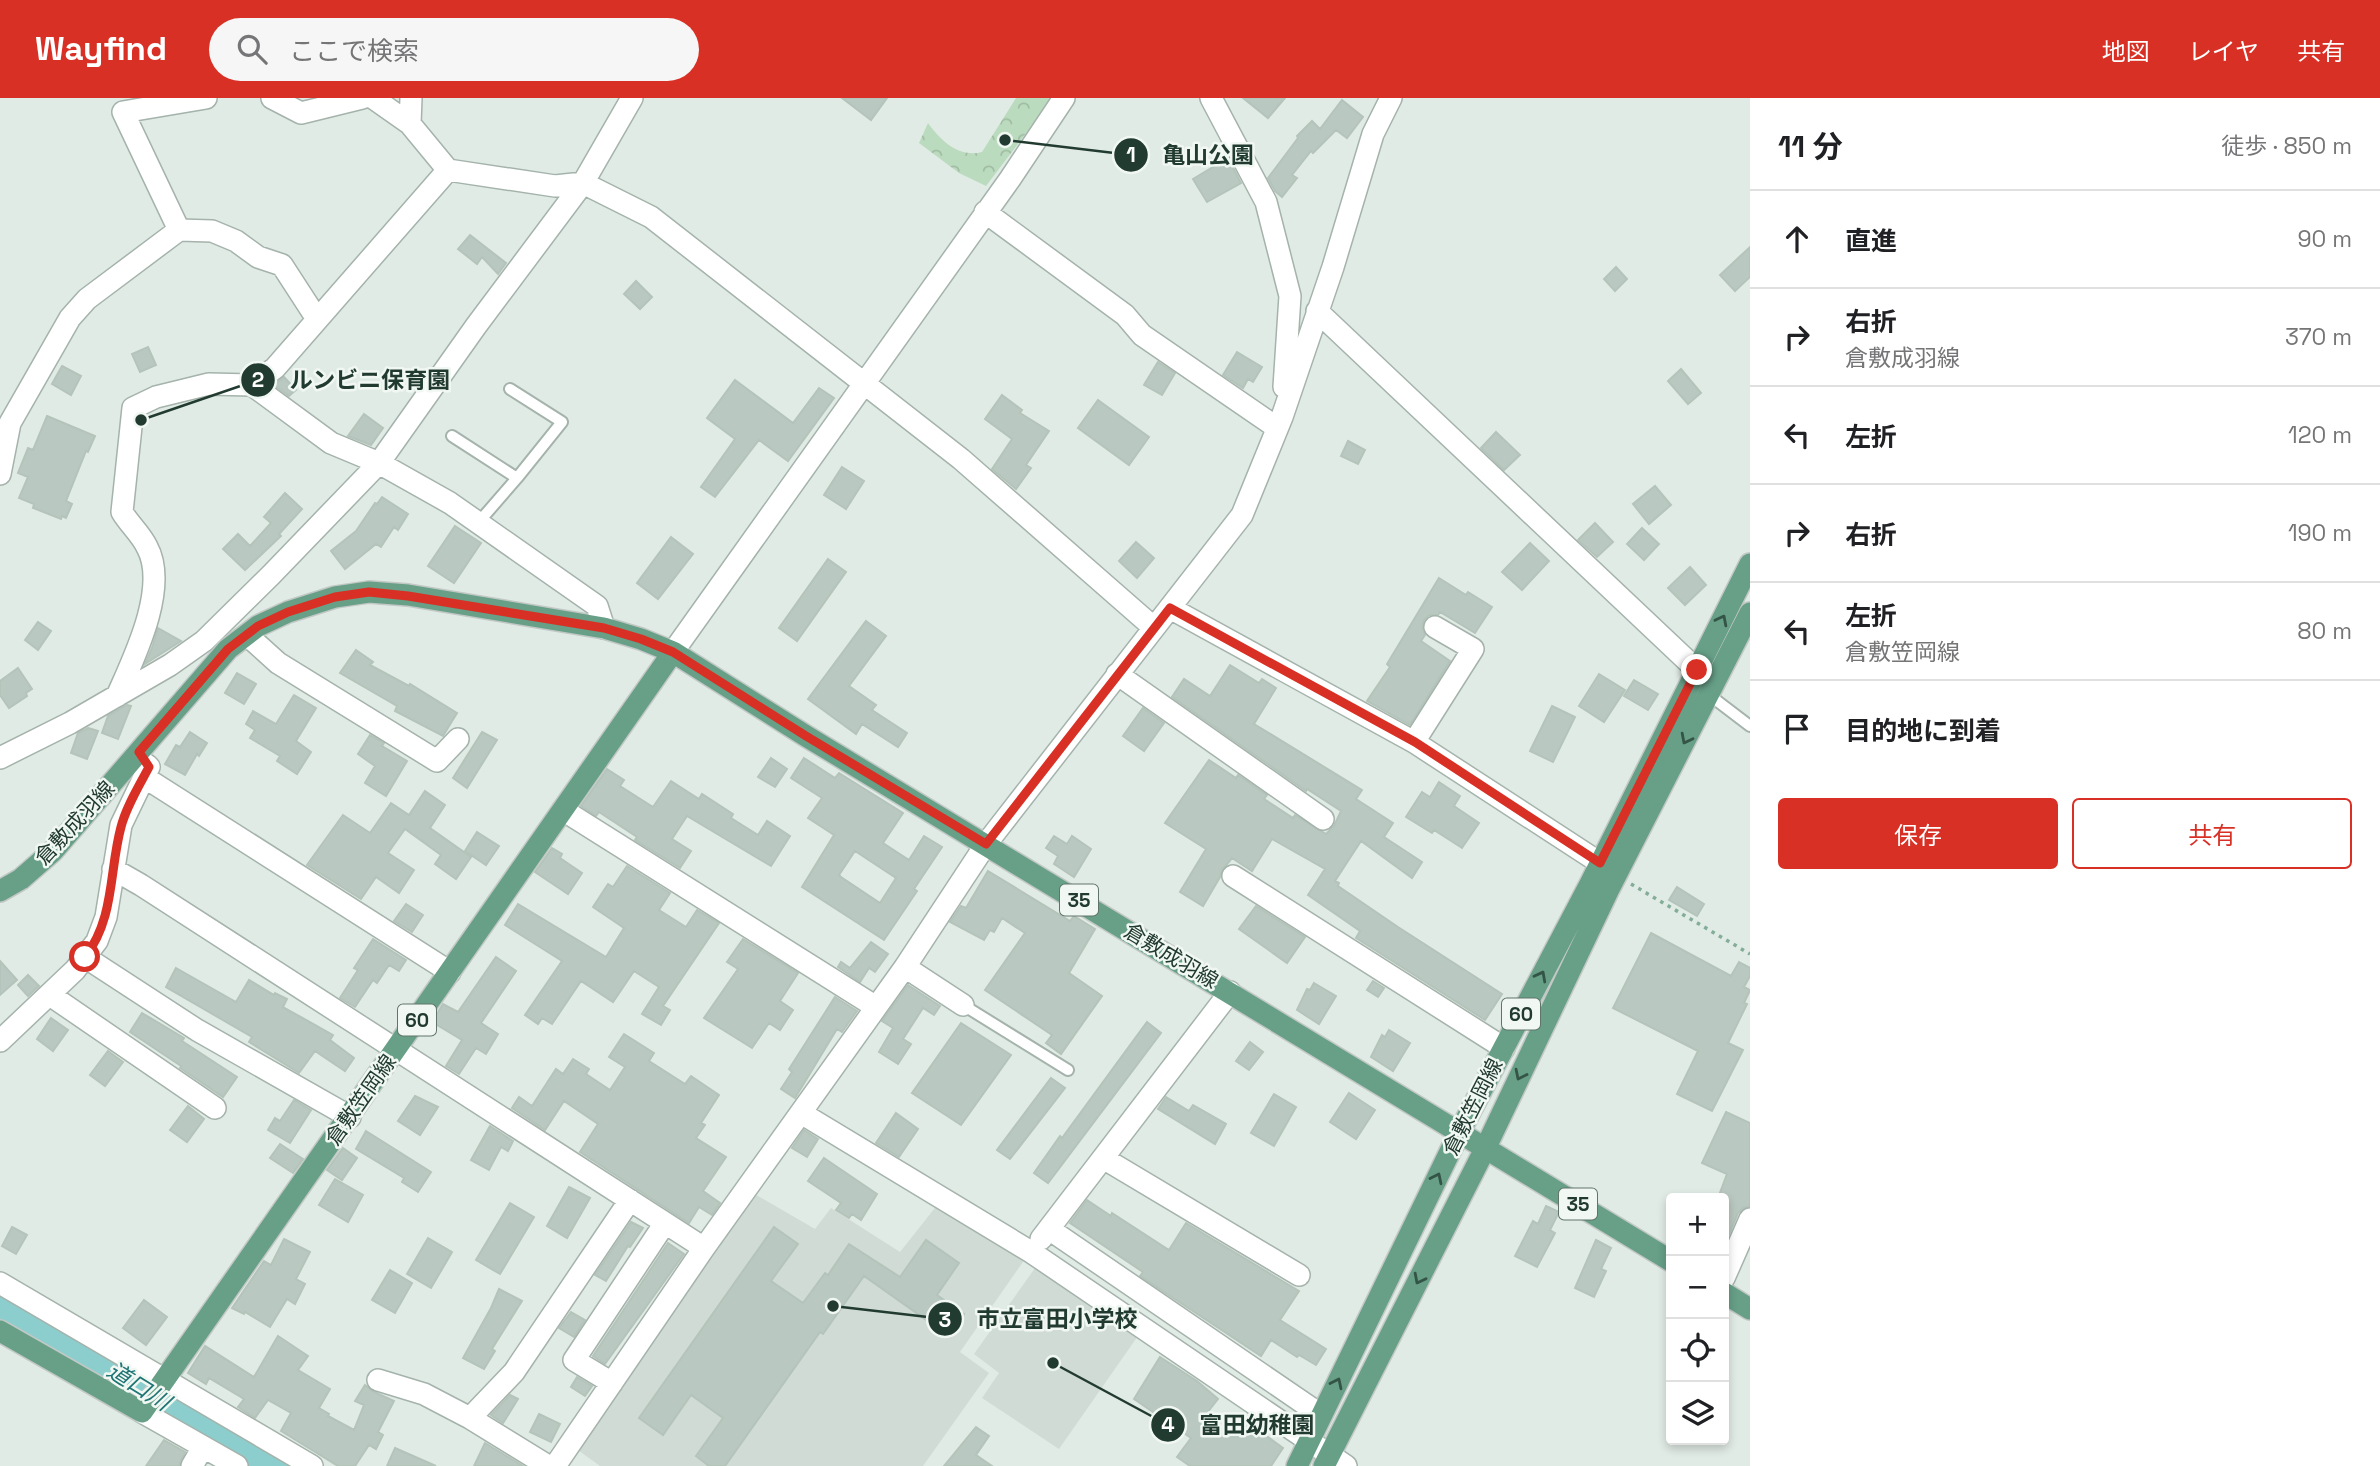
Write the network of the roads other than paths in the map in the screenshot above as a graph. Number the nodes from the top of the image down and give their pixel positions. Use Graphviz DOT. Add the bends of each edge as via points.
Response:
graph roads {
  1 [pos="206,98"];
  2 [pos="272,98"];
  3 [pos="362,98"];
  4 [pos="373,98"];
  5 [pos="411,98"];
  6 [pos="632,98"];
  7 [pos="1065,98"];
  8 [pos="1211,98"];
  9 [pos="1391,98"];
  10 [pos="410,124"];
  11 [pos="448,170"];
  12 [pos="583,183"];
  13 [pos="985,212"];
  14 [pos="179,230"];
  15 [pos="1317,311"];
  16 [pos="317,319"];
  17 [pos="863,383"];
  18 [pos="253,385"];
  19 [pos="510,389"];
  20 [pos="1279,422"];
  21 [pos="452,436"];
  22 [pos="379,463"];
  23 [pos="0,474"];
  24 [pos="517,478"];
  25 [pos="478,523"];
  26 [pos="1750,564"];
  27 [pos="1170,608"];
  28 [pos="1750,612"];
  29 [pos="1435,626"];
  30 [pos="604,628"];
  31 [pos="1153,628"];
  32 [pos="247,635"];
  33 [pos="673,652"];
  34 [pos="170,666"];
  35 [pos="1697,670"];
  36 [pos="1117,674"];
  37 [pos="194,688"];
  38 [pos="1708,694"];
  39 [pos="117,696"];
  40 [pos="1750,726"];
  41 [pos="458,739"];
  42 [pos="1415,742"];
  43 [pos="139,752"];
  44 [pos="0,758"];
  45 [pos="144,777"];
  46 [pos="562,810"];
  47 [pos="1323,819"];
  48 [pos="986,844"];
  49 [pos="113,869"];
  50 [pos="1609,869"];
  51 [pos="1233,876"];
  52 [pos="0,891"];
  53 [pos="85,957"];
  54 [pos="905,967"];
  55 [pos="450,972"];
  56 [pos="1230,992"];
  57 [pos="50,995"];
  58 [pos="963,1005"];
  59 [pos="876,1007"];
  60 [pos="0,1041"];
  61 [pos="1504,1048"];
  62 [pos="397,1049"];
  63 [pos="1068,1070"];
  64 [pos="215,1108"];
  65 [pos="801,1113"];
  66 [pos="350,1117"];
  67 [pos="1460,1131"];
  68 [pos="1486,1147"];
  69 [pos="1103,1158"];
  70 [pos="630,1200"];
  71 [pos="1750,1219"];
  72 [pos="665,1223"];
  73 [pos="1049,1229"];
  74 [pos="704,1248"];
  75 [pos="1031,1252"];
  76 [pos="1666,1258"];
  77 [pos="1729,1267"];
  78 [pos="1299,1275"];
  79 [pos="0,1283"];
  80 [pos="1729,1296"];
  81 [pos="1750,1309"];
  82 [pos="0,1331"];
  83 [pos="378,1380"];
  84 [pos="162,1383"];
  85 [pos="612,1383"];
  86 [pos="145,1409"];
  87 [pos="1321,1416"];
  88 [pos="470,1418"];
  89 [pos="1309,1442"];
  90 [pos="203,1447"];
  91 [pos="1333,1462"];
  92 [pos="192,1466"];
  93 [pos="237,1466"];
  94 [pos="312,1466"];
  95 [pos="548,1466"];
  96 [pos="555,1466"];
  97 [pos="1297,1466"];
  1 -- 14 [label="street" via="123,112"];
  2 -- 3 [label="street" via="301,113"];
  4 -- 10 [label="street"];
  5 -- 10 [label="street"];
  6 -- 12 [label="street"];
  7 -- 13 [label="street"];
  8 -- 20 [label="street" via="1266,202 1290,296"];
  9 -- 15 [label="street" via="1373,134"];
  10 -- 11 [label="street"];
  11 -- 12 [label="street" via="555,186"];
  11 -- 16 [label="street"];
  12 -- 17 [label="street" via="651,217"];
  12 -- 22 [label="street"];
  13 -- 17 [label="street"];
  13 -- 20 [label="street" via="1125,315 1142,335"];
  14 -- 16 [label="street" via="212,231 282,265"];
  14 -- 23 [label="street" via="87,299 70,318 10,423"];
  15 -- 20 [label="street"];
  15 -- 35 [label="street"];
  16 -- 18 [label="street" via="275,368"];
  17 -- 31 [label="street" via="961,459"];
  17 -- 33 [label="street"];
  18 -- 22 [label="street" via="331,443"];
  18 -- 39 [label="street" via="209,384 132,408 122,512 147,545 155,566 153,596 136,655"];
  19 -- 24 [label="lane" via="562,422"];
  20 -- 27 [label="street" via="1242,515"];
  21 -- 24 [label="lane"];
  22 -- 25 [label="street"];
  22 -- 34 [label="street" via="204,641"];
  24 -- 25 [label="lane"];
  25 -- 30 [label="street" via="597,606"];
  35 -- 26 [label="main road, 倉敷笠岡線 / 60, one-way"];
  27 -- 31 [label="street"];
  27 -- 42 [label="street"];
  28 -- 38 [label="main road, 倉敷笠岡線 / 60"];
  29 -- 42 [label="street" via="1473,649"];
  30 -- 32 [label="main road, 倉敷成羽線 / 35" via="369,592 288,612"];
  30 -- 33 [label="main road, 倉敷成羽線 / 35"];
  31 -- 36 [label="street"];
  32 -- 37 [label="main road, 倉敷成羽線 / 35" via="228,649"];
  32 -- 41 [label="street" via="278,663 437,761"];
  33 -- 46 [label="main road, 倉敷笠岡線 / 60"];
  33 -- 48 [label="main road, 倉敷成羽線 / 35"];
  34 -- 37 [label="street"];
  34 -- 39 [label="street"];
  35 -- 50 [label="main road, 倉敷笠岡線 / 60"];
  36 -- 47 [label="street"];
  36 -- 48 [label="street"];
  37 -- 43 [label="main road, 倉敷成羽線 / 35"];
  38 -- 40 [label="lane"];
  38 -- 50 [label="main road, 倉敷笠岡線 / 60, one-way"];
  39 -- 44 [label="street"];
  42 -- 50 [label="street"];
  43 -- 45 [label="street" via="149,767"];
  43 -- 52 [label="main road, 倉敷成羽線 / 35" via="53,851"];
  45 -- 49 [label="street" via="121,825"];
  45 -- 55 [label="street"];
  46 -- 55 [label="main road, 倉敷笠岡線 / 60"];
  46 -- 59 [label="street"];
  48 -- 54 [label="street"];
  48 -- 56 [label="main road, 倉敷成羽線 / 35"];
  49 -- 53 [label="street" via="106,917"];
  49 -- 62 [label="street"];
  61 -- 50 [label="main road, 倉敷笠岡線 / 60, one-way"];
  50 -- 68 [label="main road, 倉敷笠岡線 / 60, one-way"];
  51 -- 61 [label="street"];
  53 -- 57 [label="street"];
  53 -- 66 [label="street" via="197,1030"];
  54 -- 58 [label="street"];
  54 -- 59 [label="street"];
  55 -- 62 [label="main road, 倉敷笠岡線 / 60"];
  56 -- 67 [label="main road, 倉敷成羽線 / 35"];
  56 -- 69 [label="street"];
  57 -- 60 [label="street"];
  57 -- 64 [label="street"];
  58 -- 63 [label="lane"];
  59 -- 65 [label="street"];
  61 -- 67 [label="main road, 倉敷笠岡線 / 60"];
  62 -- 66 [label="main road, 倉敷笠岡線 / 60"];
  62 -- 70 [label="street"];
  65 -- 74 [label="street"];
  65 -- 75 [label="street"];
  66 -- 84 [label="main road, 倉敷笠岡線 / 60"];
  67 -- 68 [label="main road, 倉敷成羽線 / 35"];
  87 -- 67 [label="main road, 倉敷笠岡線 / 60, one-way"];
  68 -- 76 [label="main road, 倉敷成羽線 / 35"];
  68 -- 91 [label="main road, 倉敷笠岡線 / 60, one-way"];
  69 -- 73 [label="street"];
  69 -- 78 [label="street"];
  70 -- 72 [label="street"];
  70 -- 88 [label="street" via="514,1372"];
  71 -- 77 [label="street"];
  72 -- 74 [label="street"];
  72 -- 85 [label="street" via="574,1360"];
  73 -- 75 [label="street"];
  73 -- 87 [label="street"];
  74 -- 85 [label="street"];
  75 -- 89 [label="street"];
  79 -- 84 [label="street"];
  80 -- 81 [label="main road"];
  82 -- 86 [label="main road"];
  83 -- 88 [label="street" via="424,1394"];
  84 -- 86 [label="main road, 倉敷笠岡線 / 60"];
  84 -- 94 [label="street"];
  85 -- 96 [label="street"];
  86 -- 90 [label="street"];
  87 -- 89 [label="main road, 倉敷笠岡線 / 60"];
  88 -- 95 [label="street"];
  89 -- 91 [label="street"];
  89 -- 97 [label="main road, 倉敷笠岡線 / 60"];
  90 -- 92 [label="street"];
  90 -- 93 [label="street"];
}
